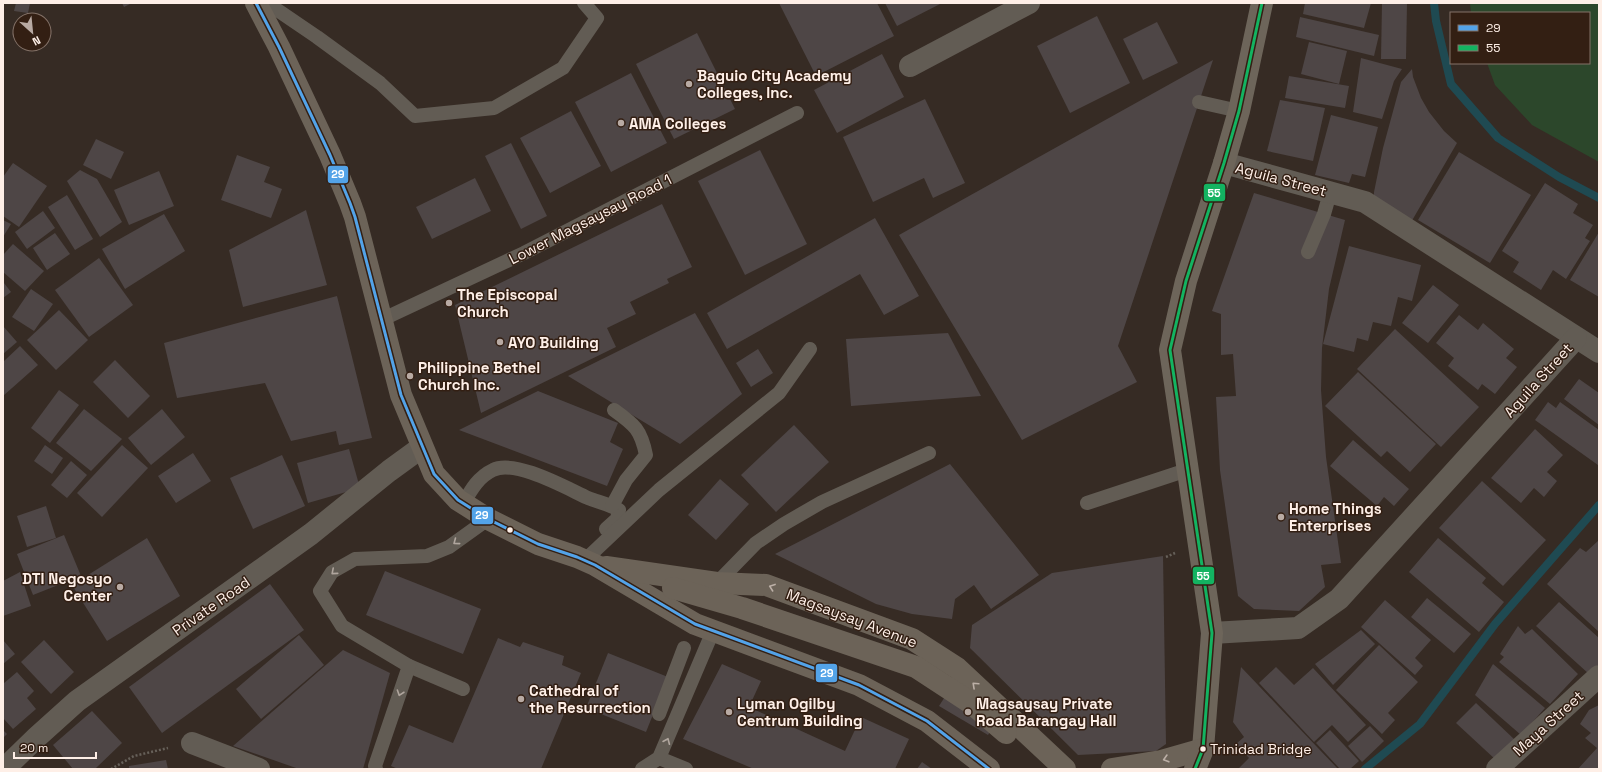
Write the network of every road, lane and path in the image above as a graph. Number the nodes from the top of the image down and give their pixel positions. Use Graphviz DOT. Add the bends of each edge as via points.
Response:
graph roads {
  1 [pos="256,3"];
  2 [pos="267,3"];
  3 [pos="584,3"];
  4 [pos="1029,3"];
  5 [pos="1262,3"];
  6 [pos="910,66"];
  7 [pos="1199,102"];
  8 [pos="1239,111"];
  9 [pos="797,113"];
  10 [pos="1224,163"];
  11 [pos="1330,193"];
  12 [pos="1308,252"];
  13 [pos="381,320"];
  14 [pos="1576,338"];
  15 [pos="810,349"];
  16 [pos="1599,352"];
  17 [pos="614,410"];
  18 [pos="422,447"];
  19 [pos="930,453"];
  20 [pos="1187,470"];
  21 [pos="1087,503"];
  22 [pos="463,504"];
  23 [pos="612,506"];
  24 [pos="488,519"];
  25 [pos="585,561"];
  26 [pos="717,583"];
  27 [pos="713,631"];
  28 [pos="1212,633"];
  29 [pos="684,648"];
  30 [pos="409,666"];
  31 [pos="1599,676"];
  32 [pos="463,689"];
  33 [pos="659,714"];
  34 [pos="192,743"];
  35 [pos="1203,748"];
  36 [pos="659,758"];
  37 [pos="4,769"];
  38 [pos="111,769"];
  39 [pos="259,769"];
  40 [pos="376,769"];
  41 [pos="642,769"];
  42 [pos="686,769"];
  43 [pos="989,769"];
  44 [pos="1048,769"];
  45 [pos="1065,769"];
  46 [pos="1112,769"];
  47 [pos="1181,769"];
  48 [pos="1195,769"];
  49 [pos="1497,769"];
  1 -- 13 [label="highway, Magsaysay Avenue" via="330,155 350,203"];
  2 -- 3 [label="lane" via="380,83 416,116 494,108 563,68 598,18"];
  4 -- 6 [label="street"];
  5 -- 8 [label="main road"];
  7 -- 8 [label="lane"];
  8 -- 10 [label="main road"];
  9 -- 13 [label="lane, Lower Magsaysay Road 1" via="524,253"];
  10 -- 11 [label="street, Aguila Street"];
  10 -- 20 [label="main road" via="1186,281 1170,350"];
  11 -- 12 [label="lane"];
  11 -- 14 [label="street, Aguila Street" via="1365,202"];
  13 -- 18 [label="highway, Magsaysay Avenue" via="401,395"];
  14 -- 16 [label="street"];
  14 -- 28 [label="street, Aguila Street" via="1339,600 1298,628"];
  15 -- 25 [label="lane" via="779,393 659,490"];
  17 -- 23 [label="lane" via="636,429 643,439 646,456 626,480"];
  18 -- 22 [label="highway, Magsaysay Avenue" via="434,474"];
  18 -- 37 [label="street, Private Road" via="311,534 77,701"];
  19 -- 26 [label="lane" via="822,502 784,524 756,543"];
  20 -- 21 [label="lane"];
  20 -- 28 [label="main road"];
  22 -- 23 [label="lane" via="476,481 493,469 509,466 530,472"];
  22 -- 24 [label="highway, Magsaysay Avenue"];
  23 -- 25 [label="lane" via="619,510 617,519"];
  24 -- 25 [label="highway, Magsaysay Avenue" via="538,544"];
  24 -- 30 [label="lane, one-way" via="449,548 426,556 355,559 332,572 320,591 342,626"];
  25 -- 26 [label="highway, Magsaysay Avenue"];
  25 -- 27 [label="highway, Magsaysay Avenue" via="695,624"];
  25 -- 44 [label="highway, Magsaysay Avenue" via="742,608 916,667 971,703"];
  45 -- 26 [label="highway, Magsaysay Avenue, one-way" via="957,668 912,639 766,585"];
  36 -- 27 [label="lane, one-way"];
  27 -- 43 [label="highway, Magsaysay Avenue" via="859,685 927,721"];
  28 -- 35 [label="main road"];
  29 -- 33 [label="lane"];
  30 -- 32 [label="lane"];
  30 -- 40 [label="lane, one-way"];
  31 -- 49 [label="street, Maya Street"];
  34 -- 38 [label="path" via="134,756"];
  34 -- 39 [label="street"];
  35 -- 46 [label="highway, one-way" via="1161,761"];
  35 -- 47 [label="highway"];
  35 -- 48 [label="highway"];
  36 -- 41 [label="lane"];
  36 -- 42 [label="lane"];
}
